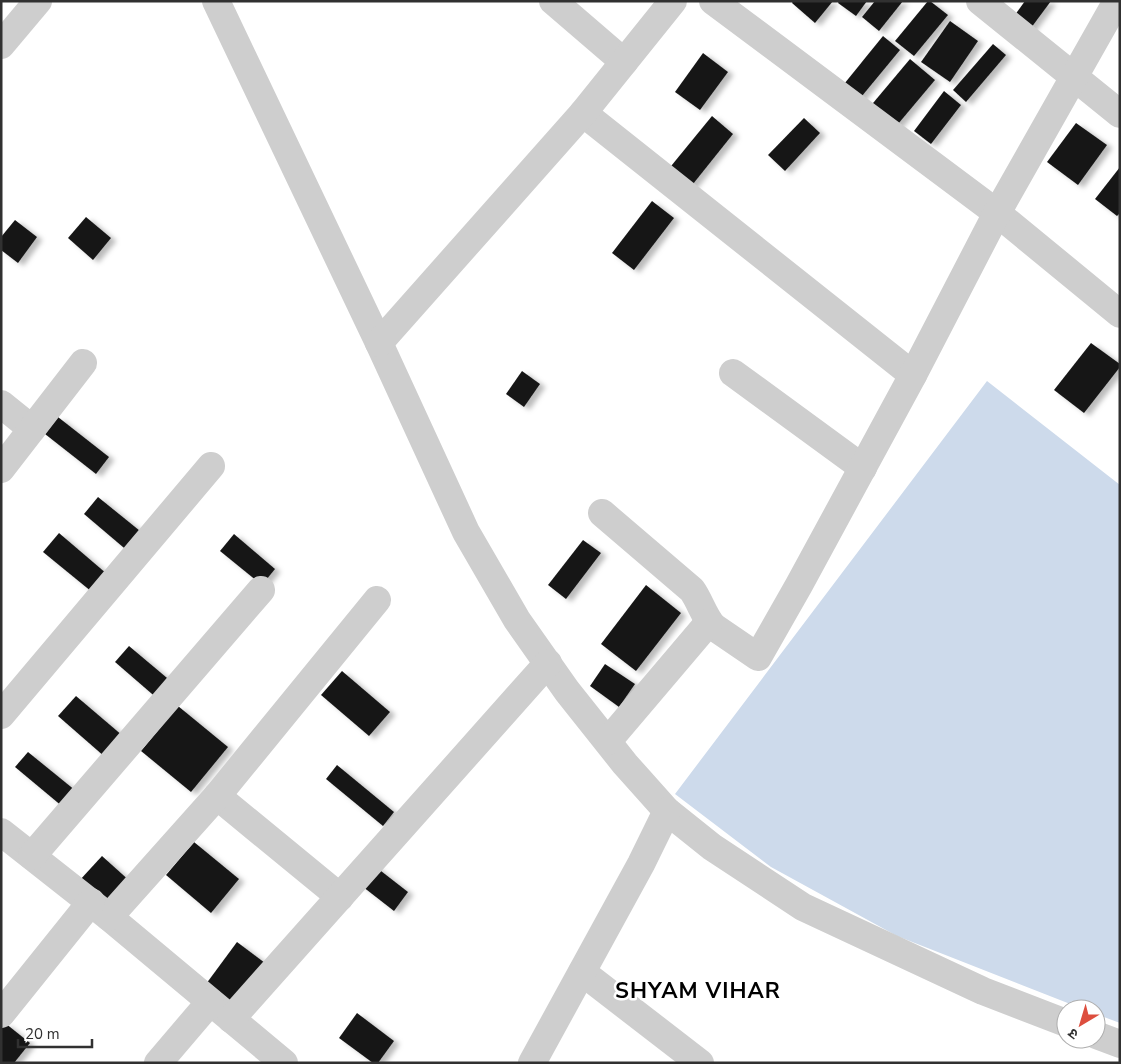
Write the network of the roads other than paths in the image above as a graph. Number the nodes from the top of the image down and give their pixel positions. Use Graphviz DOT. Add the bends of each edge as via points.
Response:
graph roads {
  1 [pos="38,1"];
  2 [pos="216,1"];
  3 [pos="554,1"];
  4 [pos="673,1"];
  5 [pos="713,1"];
  6 [pos="980,1"];
  7 [pos="1117,1"];
  8 [pos="1,45"];
  9 [pos="624,62"];
  10 [pos="1074,79"];
  11 [pos="583,113"];
  12 [pos="1120,114"];
  13 [pos="996,213"];
  14 [pos="1120,314"];
  15 [pos="379,343"];
  16 [pos="83,363"];
  17 [pos="732,373"];
  18 [pos="913,375"];
  19 [pos="1,404"];
  20 [pos="32,429"];
  21 [pos="211,466"];
  22 [pos="863,468"];
  23 [pos="1,469"];
  24 [pos="602,513"];
  25 [pos="261,590"];
  26 [pos="377,600"];
  27 [pos="709,622"];
  28 [pos="548,663"];
  29 [pos="1,715"];
  30 [pos="608,742"];
  31 [pos="217,796"];
  32 [pos="667,811"];
  33 [pos="1,832"];
  34 [pos="32,856"];
  35 [pos="340,897"];
  36 [pos="100,910"];
  37 [pos="582,972"];
  38 [pos="210,1002"];
  39 [pos="1,1014"];
  40 [pos="231,1019"];
  41 [pos="1056,1019"];
  42 [pos="1106,1039"];
  43 [pos="1120,1044"];
  44 [pos="158,1063"];
  45 [pos="284,1063"];
  46 [pos="532,1063"];
  47 [pos="700,1063"];
  1 -- 8 [label="street"];
  2 -- 15 [label="street"];
  3 -- 9 [label="street"];
  4 -- 9 [label="street"];
  5 -- 13 [label="street"];
  6 -- 10 [label="street"];
  7 -- 10 [label="street"];
  9 -- 11 [label="street"];
  10 -- 12 [label="street"];
  10 -- 13 [label="street"];
  11 -- 15 [label="street"];
  11 -- 18 [label="street"];
  13 -- 14 [label="street"];
  13 -- 18 [label="street"];
  15 -- 28 [label="street" via="466,532 517,620"];
  16 -- 20 [label="street"];
  17 -- 22 [label="street"];
  18 -- 22 [label="street"];
  19 -- 20 [label="street"];
  20 -- 23 [label="street"];
  21 -- 29 [label="street"];
  22 -- 27 [label="street" via="758,657"];
  24 -- 27 [label="street" via="692,590"];
  25 -- 34 [label="street"];
  26 -- 31 [label="street"];
  27 -- 30 [label="street"];
  28 -- 30 [label="street"];
  28 -- 35 [label="street"];
  30 -- 32 [label="street"];
  31 -- 35 [label="street"];
  31 -- 36 [label="street"];
  32 -- 37 [label="street"];
  32 -- 41 [label="street" via="712,847 803,907 983,991"];
  33 -- 34 [label="street"];
  34 -- 36 [label="street"];
  35 -- 40 [label="street"];
  36 -- 38 [label="street"];
  36 -- 39 [label="street"];
  37 -- 46 [label="street"];
  37 -- 47 [label="street"];
  38 -- 40 [label="street"];
  38 -- 44 [label="street"];
  40 -- 45 [label="street"];
  42 -- 43 [label="street"];
}
